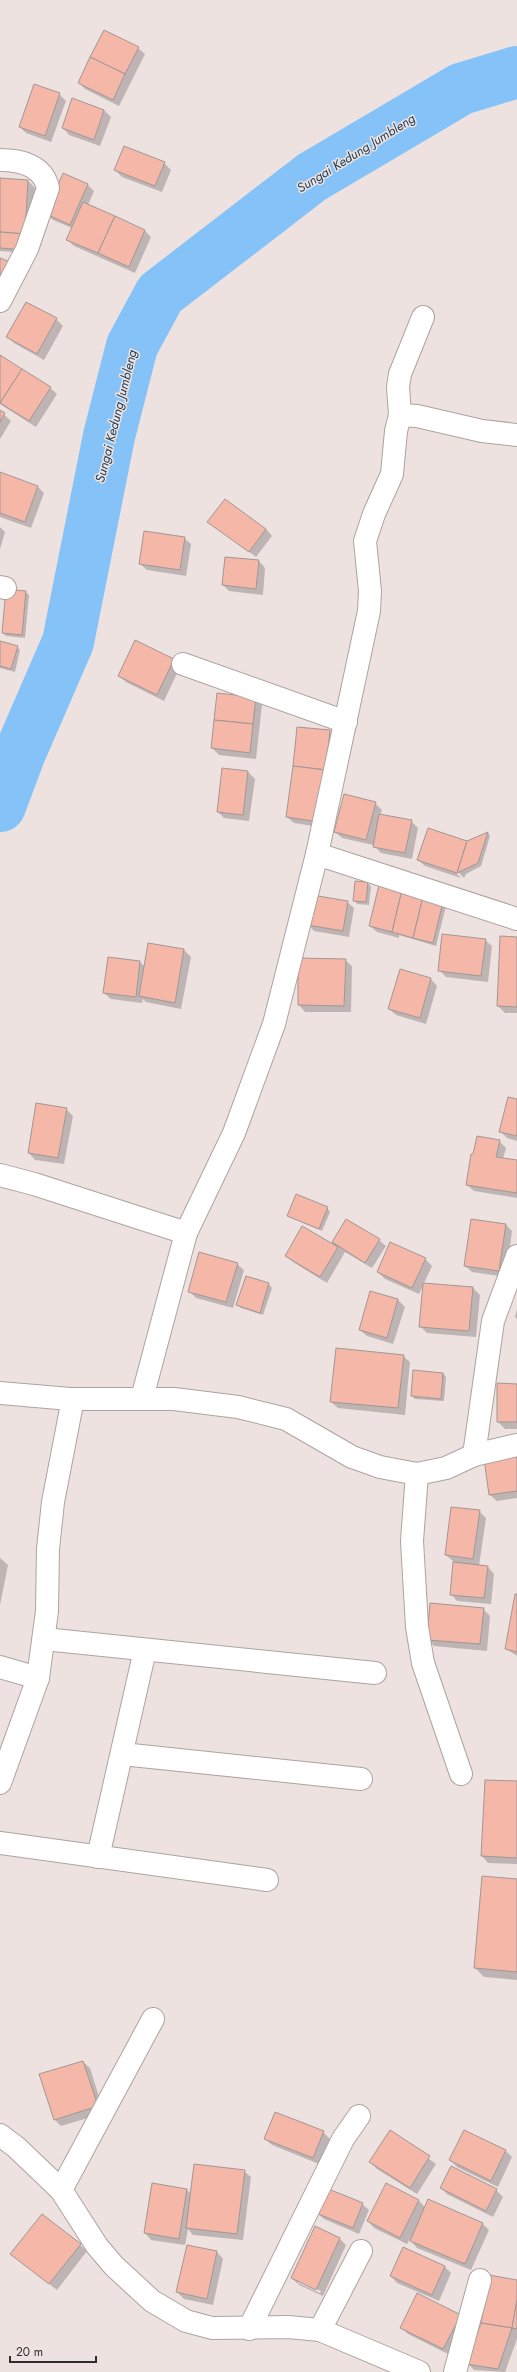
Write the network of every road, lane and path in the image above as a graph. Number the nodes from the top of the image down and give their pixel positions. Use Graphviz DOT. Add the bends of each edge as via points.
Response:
graph roads {
  1 [pos="0,160"];
  2 [pos="0,301"];
  3 [pos="424,317"];
  4 [pos="400,415"];
  5 [pos="517,435"];
  6 [pos="183,664"];
  7 [pos="346,722"];
  8 [pos="317,854"];
  9 [pos="517,919"];
  10 [pos="0,1175"];
  11 [pos="186,1233"];
  12 [pos="517,1256"];
  13 [pos="0,1393"];
  14 [pos="142,1398"];
  15 [pos="70,1399"];
  16 [pos="517,1445"];
  17 [pos="474,1455"];
  18 [pos="417,1474"];
  19 [pos="44,1639"];
  20 [pos="145,1650"];
  21 [pos="0,1667"];
  22 [pos="375,1673"];
  23 [pos="38,1678"];
  24 [pos="122,1754"];
  25 [pos="461,1774"];
  26 [pos="361,1779"];
  27 [pos="0,1783"];
  28 [pos="0,1843"];
  29 [pos="98,1857"];
  30 [pos="268,1880"];
  31 [pos="153,2019"];
  32 [pos="359,2116"];
  33 [pos="0,2135"];
  34 [pos="61,2190"];
  35 [pos="361,2251"];
  36 [pos="480,2280"];
  37 [pos="249,2329"];
  38 [pos="320,2330"];
  39 [pos="419,2372"];
  40 [pos="455,2372"];
  1 -- 2 [label="street" via="28,164 40,171 48,188 27,249"];
  3 -- 4 [label="street" via="400,374"];
  4 -- 5 [label="street"];
  4 -- 7 [label="street" via="392,474 365,541 370,591 369,612"];
  6 -- 7 [label="street"];
  7 -- 8 [label="street"];
  8 -- 9 [label="street"];
  8 -- 11 [label="street" via="274,1024 234,1133"];
  10 -- 11 [label="street"];
  11 -- 14 [label="street"];
  12 -- 17 [label="street" via="493,1321"];
  13 -- 15 [label="street"];
  14 -- 15 [label="street"];
  14 -- 18 [label="street" via="202,1401 272,1415 286,1419 352,1457 380,1467"];
  15 -- 19 [label="street" via="71,1409 52,1510 48,1549 48,1611"];
  16 -- 17 [label="street"];
  17 -- 18 [label="street" via="446,1468"];
  18 -- 25 [label="street" via="412,1541 417,1627 423,1663"];
  19 -- 20 [label="street"];
  19 -- 23 [label="street"];
  20 -- 22 [label="street"];
  20 -- 24 [label="street"];
  21 -- 23 [label="street"];
  23 -- 27 [label="street"];
  24 -- 26 [label="street"];
  24 -- 29 [label="street"];
  28 -- 29 [label="street"];
  29 -- 30 [label="street"];
  31 -- 34 [label="street"];
  32 -- 37 [label="street" via="343,2139"];
  33 -- 34 [label="street"];
  34 -- 37 [label="street" via="97,2246 114,2266 152,2301 186,2321 212,2328"];
  35 -- 38 [label="street"];
  36 -- 40 [label="street"];
  37 -- 38 [label="street" via="288,2327"];
  38 -- 39 [label="street"];
}
